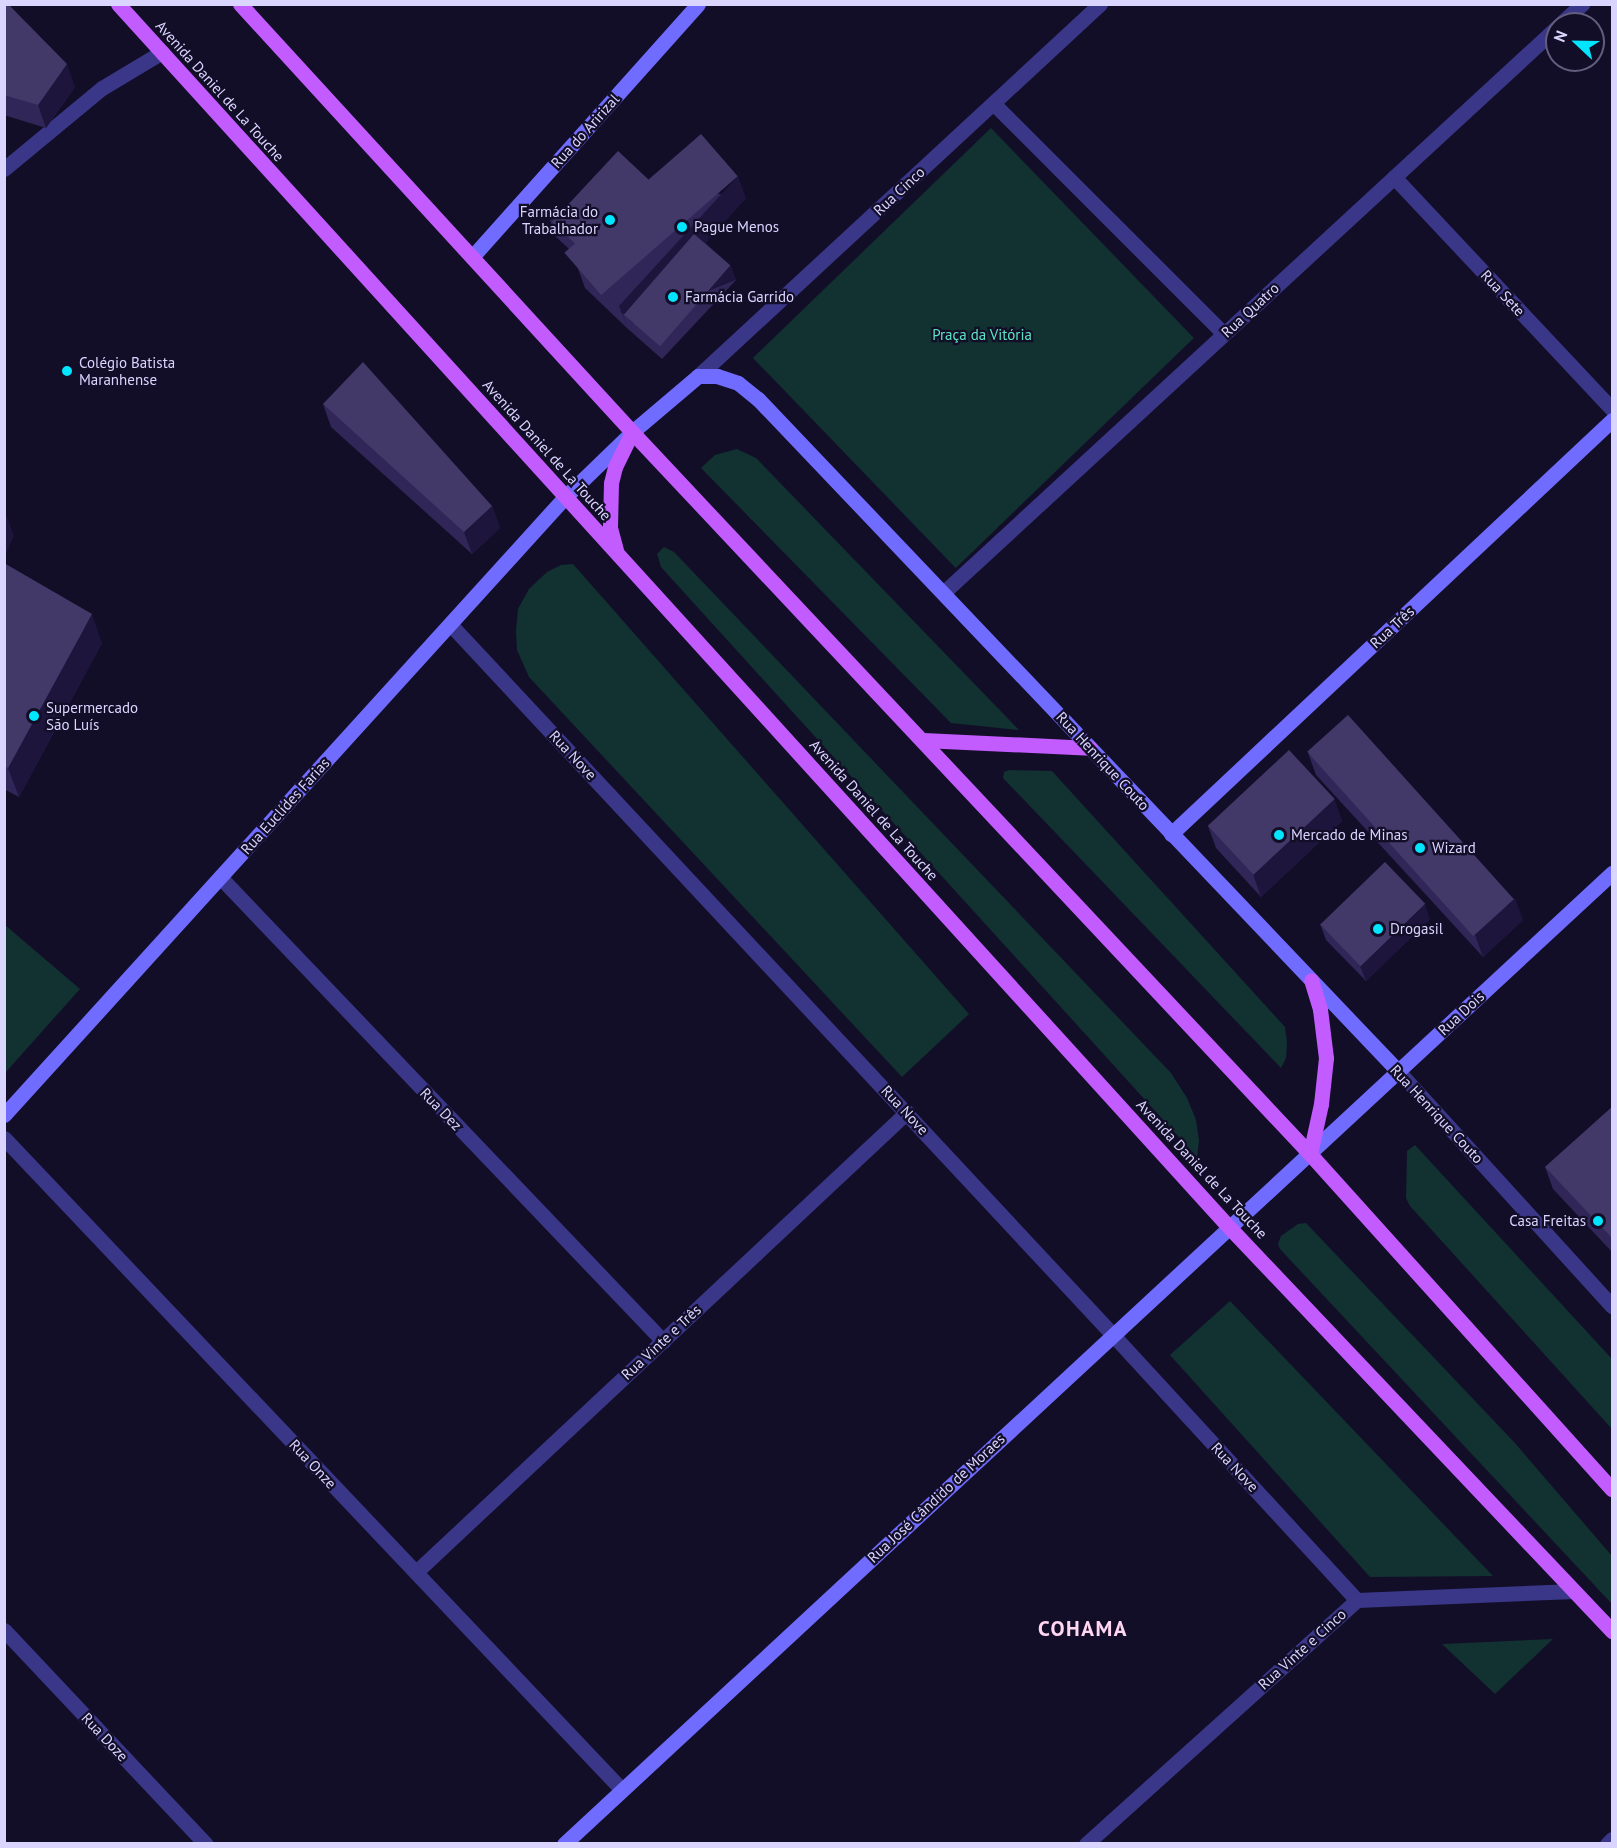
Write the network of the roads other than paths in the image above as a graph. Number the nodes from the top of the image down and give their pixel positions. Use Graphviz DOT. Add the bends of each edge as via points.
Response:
graph roads {
  1 [pos="118,4"];
  2 [pos="240,4"];
  3 [pos="698,4"];
  4 [pos="1100,4"];
  5 [pos="1545,38"];
  6 [pos="162,52"];
  7 [pos="994,104"];
  8 [pos="4,169"];
  9 [pos="1394,177"];
  10 [pos="472,257"];
  11 [pos="1224,334"];
  12 [pos="698,376"];
  13 [pos="1612,409"];
  14 [pos="1612,420"];
  15 [pos="632,432"];
  16 [pos="565,497"];
  17 [pos="617,554"];
  18 [pos="943,593"];
  19 [pos="450,624"];
  20 [pos="922,740"];
  21 [pos="1090,748"];
  22 [pos="1172,834"];
  23 [pos="1612,873"];
  24 [pos="220,877"];
  25 [pos="1311,980"];
  26 [pos="1398,1071"];
  27 [pos="907,1112"];
  28 [pos="4,1115"];
  29 [pos="4,1138"];
  30 [pos="1310,1154"];
  31 [pos="1229,1227"];
  32 [pos="1612,1306"];
  33 [pos="1113,1335"];
  34 [pos="663,1341"];
  35 [pos="1612,1489"];
  36 [pos="416,1572"];
  37 [pos="1574,1591"];
  38 [pos="1357,1600"];
  39 [pos="4,1630"];
  40 [pos="1612,1631"];
  41 [pos="622,1790"];
  42 [pos="1612,1839"];
  43 [pos="206,1844"];
  44 [pos="564,1844"];
  45 [pos="1086,1844"];
  46 [pos="1607,1844"];
  1 -- 6 [label="main road, Avenida Daniel de La Touche"];
  2 -- 10 [label="main road"];
  3 -- 10 [label="main road, Rua do Aririzal"];
  4 -- 7 [label="street, Rua Cinco"];
  5 -- 9 [label="street, Rua Quatro"];
  6 -- 8 [label="street" via="102,88"];
  6 -- 16 [label="main road, Avenida Daniel de La Touche"];
  7 -- 11 [label="street"];
  7 -- 12 [label="street, Rua Cinco"];
  9 -- 11 [label="street, Rua Quatro"];
  9 -- 13 [label="street, Rua Sete"];
  10 -- 15 [label="main road"];
  11 -- 18 [label="street, Rua Quatro"];
  12 -- 15 [label="main road"];
  12 -- 18 [label="main road, Rua Henrique Couto" via="717,376 738,383 758,399"];
  14 -- 22 [label="main road, Rua Três"];
  15 -- 16 [label="main road"];
  15 -- 17 [label="main road" via="612,483 610,527"];
  15 -- 20 [label="main road"];
  16 -- 17 [label="main road, Avenida Daniel de La Touche"];
  16 -- 19 [label="main road, Rua Euclídes Farias"];
  17 -- 31 [label="main road, Avenida Daniel de La Touche"];
  18 -- 21 [label="main road, Rua Henrique Couto"];
  19 -- 24 [label="main road, Rua Euclídes Farias"];
  19 -- 27 [label="street, Rua Nove"];
  20 -- 21 [label="main road"];
  20 -- 30 [label="main road"];
  21 -- 22 [label="main road, Rua Henrique Couto"];
  22 -- 25 [label="main road, Rua Henrique Couto"];
  23 -- 26 [label="main road, Rua Dois"];
  24 -- 28 [label="main road, Rua Euclídes Farias"];
  24 -- 34 [label="street, Rua Dez"];
  25 -- 26 [label="main road, Rua Henrique Couto"];
  25 -- 30 [label="main road" via="1322,1017 1326,1058"];
  26 -- 30 [label="main road, Rua Dois"];
  26 -- 32 [label="street, Rua Henrique Couto"];
  27 -- 33 [label="street, Rua Nove"];
  27 -- 34 [label="street, Rua Vinte e Três"];
  29 -- 36 [label="street, Rua Onze"];
  30 -- 31 [label="main road, Rua José Cândido de Moraes"];
  30 -- 35 [label="main road"];
  31 -- 33 [label="main road, Rua José Cândido de Moraes"];
  31 -- 37 [label="main road, Avenida Daniel de La Touche"];
  33 -- 38 [label="street, Rua Nove"];
  33 -- 41 [label="main road, Rua José Cândido de Moraes"];
  34 -- 36 [label="street, Rua Vinte e Três"];
  36 -- 41 [label="street, Rua Onze"];
  37 -- 38 [label="street, Rua Vinte e Cinco"];
  37 -- 40 [label="main road, Avenida Daniel de La Touche"];
  38 -- 45 [label="street, Rua Vinte e Cinco"];
  39 -- 43 [label="street, Rua Doze"];
  41 -- 44 [label="main road, Rua José Cândido de Moraes"];
  42 -- 46 [label="street"];
}
